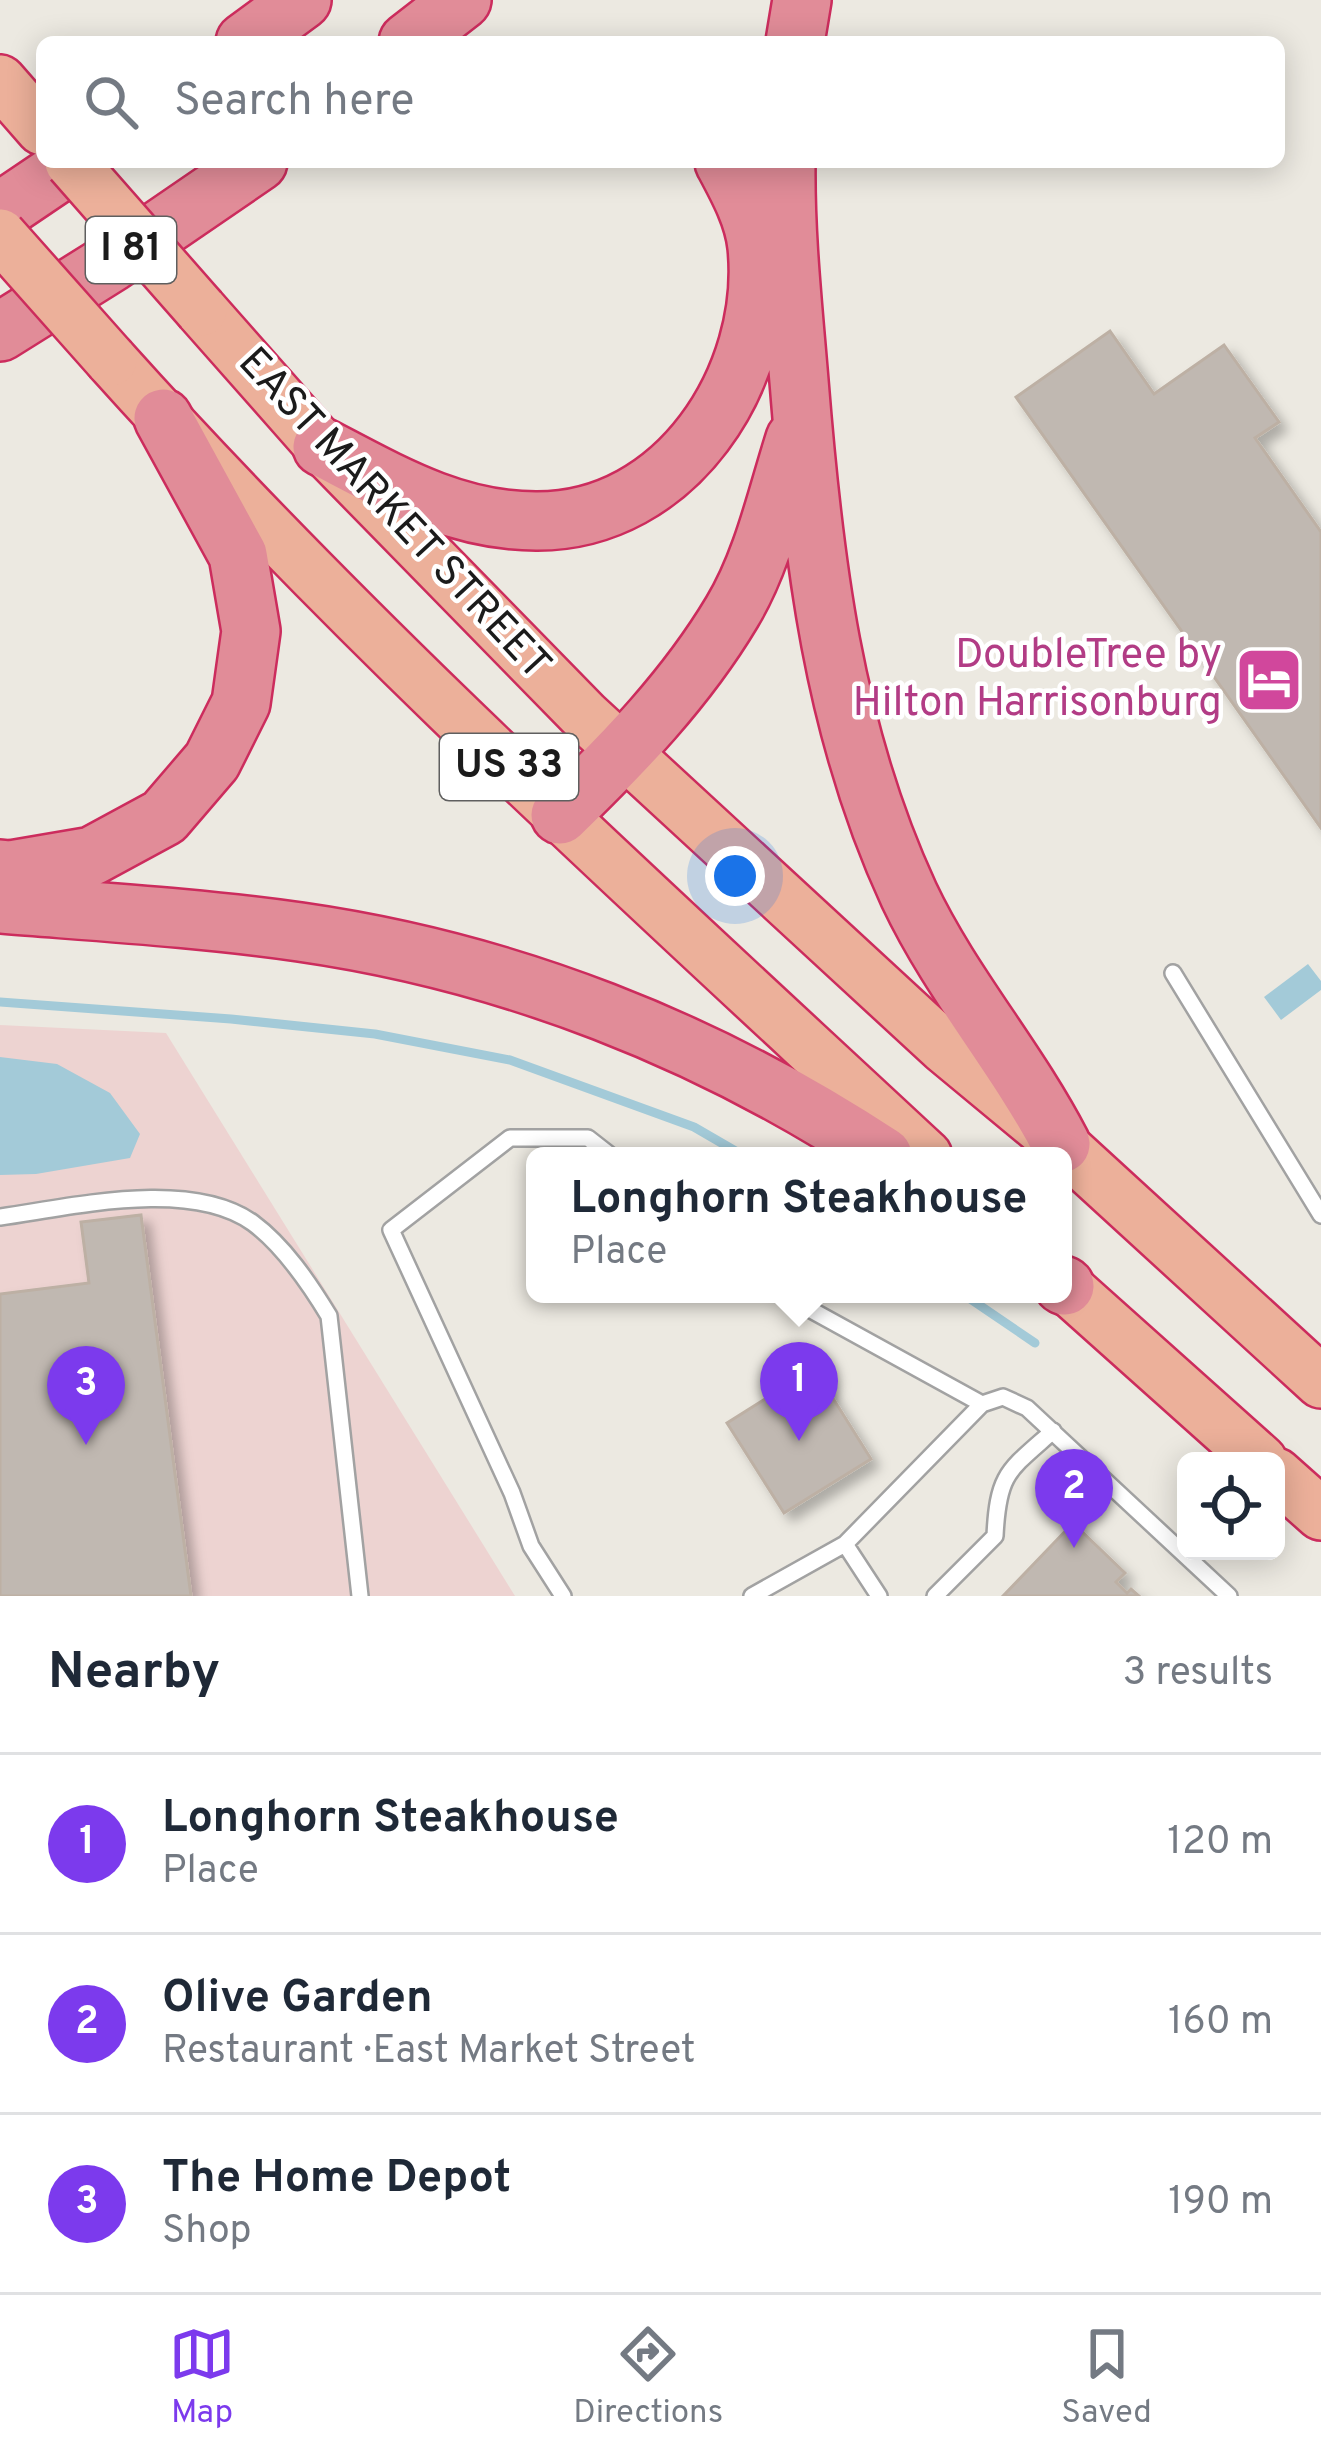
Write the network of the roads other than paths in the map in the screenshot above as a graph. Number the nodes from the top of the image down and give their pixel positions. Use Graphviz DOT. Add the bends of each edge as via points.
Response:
graph roads {
  1 [pos="302,0"];
  2 [pos="461,0"];
  3 [pos="802,0"];
  4 [pos="253,36"];
  5 [pos="416,36"];
  6 [pos="796,36"];
  7 [pos="64,168"];
  8 [pos="78,168"];
  9 [pos="249,168"];
  10 [pos="727,168"];
  11 [pos="786,168"];
  12 [pos="0,212"];
  13 [pos="0,236"];
  14 [pos="0,332"];
  15 [pos="163,418"];
  16 [pos="802,418"];
  17 [pos="322,447"];
  18 [pos="624,753"];
  19 [pos="560,815"];
  20 [pos="0,868"];
  21 [pos="0,904"];
  22 [pos="1173,973"];
  23 [pos="1061,1144"];
  24 [pos="600,1147"];
  25 [pos="868,1147"];
  26 [pos="916,1147"];
  27 [pos="1064,1147"];
  28 [pos="1072,1154"];
  29 [pos="1321,1215"];
  30 [pos="0,1217"];
  31 [pos="1072,1292"];
  32 [pos="798,1303"];
  33 [pos="1321,1382"];
  34 [pos="982,1404"];
  35 [pos="1053,1431"];
  36 [pos="1251,1452"];
  37 [pos="1285,1482"];
  38 [pos="1321,1514"];
  39 [pos="845,1544"];
  40 [pos="361,1596"];
  41 [pos="563,1596"];
  42 [pos="752,1596"];
  43 [pos="879,1596"];
  44 [pos="935,1596"];
  45 [pos="1229,1596"];
  1 -- 4 [label="highway"];
  2 -- 5 [label="highway"];
  3 -- 6 [label="highway"];
  7 -- 12 [label="highway, I 81"];
  8 -- 17 [label="highway, EAST MARKET STREET / US 33, bridge"];
  9 -- 14 [label="highway, I 81"];
  10 -- 17 [label="highway" via="757,244 752,334 730,395 668,473 586,515 509,520 426,502"];
  11 -- 16 [label="highway"];
  13 -- 15 [label="highway, US 33, bridge"];
  15 -- 19 [label="highway, US 33"];
  15 -- 20 [label="highway" via="238,555 251,631 242,703 212,760 164,818 92,856"];
  16 -- 18 [label="highway" via="735,609"];
  16 -- 23 [label="highway" via="827,640 866,788 928,932"];
  17 -- 18 [label="highway, EAST MARKET STREET / US 33"];
  18 -- 19 [label="highway"];
  18 -- 23 [label="highway, EAST MARKET STREET / US 33"];
  19 -- 26 [label="highway, US 33"];
  21 -- 25 [label="highway" via="304,932 486,972 692,1048"];
  22 -- 29 [label="lane"];
  23 -- 27 [label="highway, EAST MARKET STREET / US 33"];
  24 -- 41 [label="lane" via="588,1138 510,1138 391,1231 531,1546"];
  28 -- 33 [label="highway, EAST MARKET STREET / US 33"];
  30 -- 40 [label="lane" via="151,1199 202,1202 252,1222 306,1279 328,1316"];
  31 -- 36 [label="highway"];
  32 -- 34 [label="lane"];
  34 -- 35 [label="lane" via="1003,1397"];
  34 -- 39 [label="lane"];
  35 -- 44 [label="lane" via="1007,1472 995,1536"];
  35 -- 45 [label="lane"];
  37 -- 38 [label="highway"];
  39 -- 42 [label="lane"];
  39 -- 43 [label="lane"];
}
